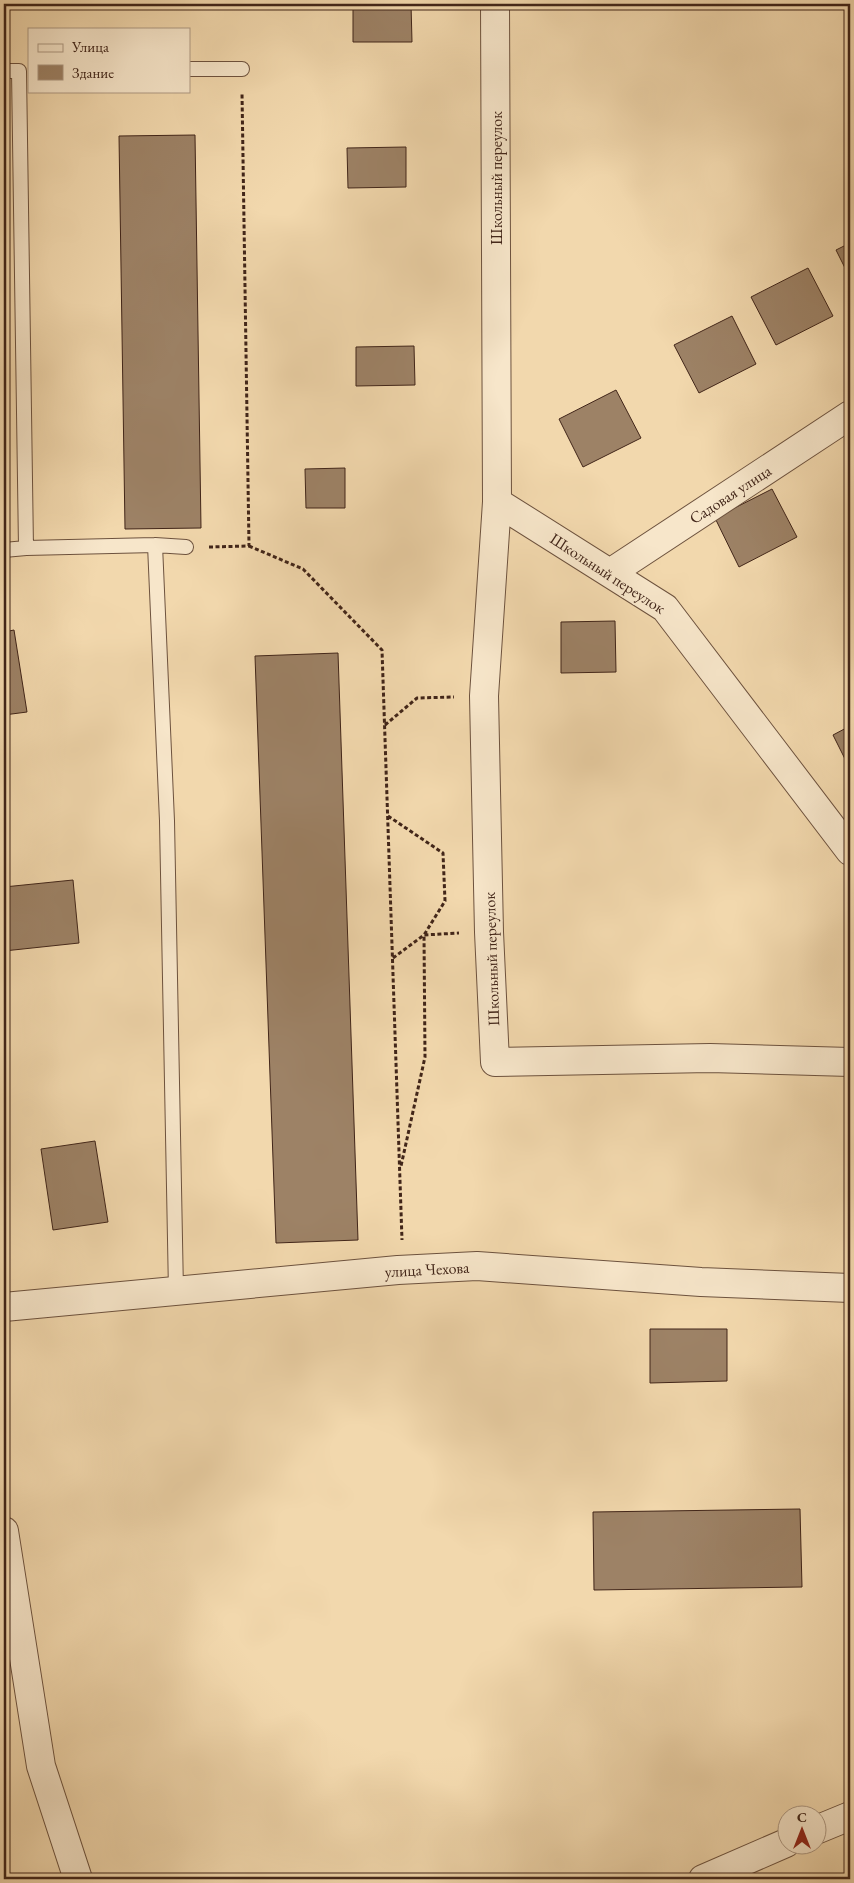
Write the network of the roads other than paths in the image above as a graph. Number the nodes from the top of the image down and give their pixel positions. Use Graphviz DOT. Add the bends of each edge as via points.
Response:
graph roads {
  1 [pos="495,4"];
  2 [pos="190,69"];
  3 [pos="242,69"];
  4 [pos="24,70"];
  5 [pos="4,71"];
  6 [pos="850,415"];
  7 [pos="497,502"];
  8 [pos="155,546"];
  9 [pos="186,547"];
  10 [pos="26,548"];
  11 [pos="4,550"];
  12 [pos="610,573"];
  13 [pos="850,851"];
  14 [pos="850,1062"];
  15 [pos="850,1288"];
  16 [pos="176,1292"];
  17 [pos="4,1307"];
  18 [pos="4,1531"];
  19 [pos="850,1816"];
  20 [pos="826,1826"];
  21 [pos="776,1847"];
  22 [pos="78,1879"];
  23 [pos="703,1879"];
  1 -- 7 [label="street, Школьный переулок"];
  2 -- 3 [label="lane"];
  4 -- 5 [label="lane"];
  4 -- 10 [label="lane"];
  6 -- 12 [label="street, Садовая улица"];
  7 -- 12 [label="street, Школьный переулок"];
  7 -- 14 [label="street, Школьный переулок" via="484,696 488,932 495,1062 710,1058"];
  8 -- 9 [label="lane"];
  8 -- 10 [label="lane"];
  8 -- 16 [label="lane" via="167,821"];
  10 -- 11 [label="lane"];
  12 -- 13 [label="street, Школьный переулок" via="665,608"];
  15 -- 16 [label="street, улица Чехова" via="701,1282 477,1266 398,1270"];
  16 -- 17 [label="street, улица Чехова"];
  18 -- 22 [label="street" via="41,1766"];
  19 -- 20 [label="street"];
  21 -- 23 [label="street"];
}
